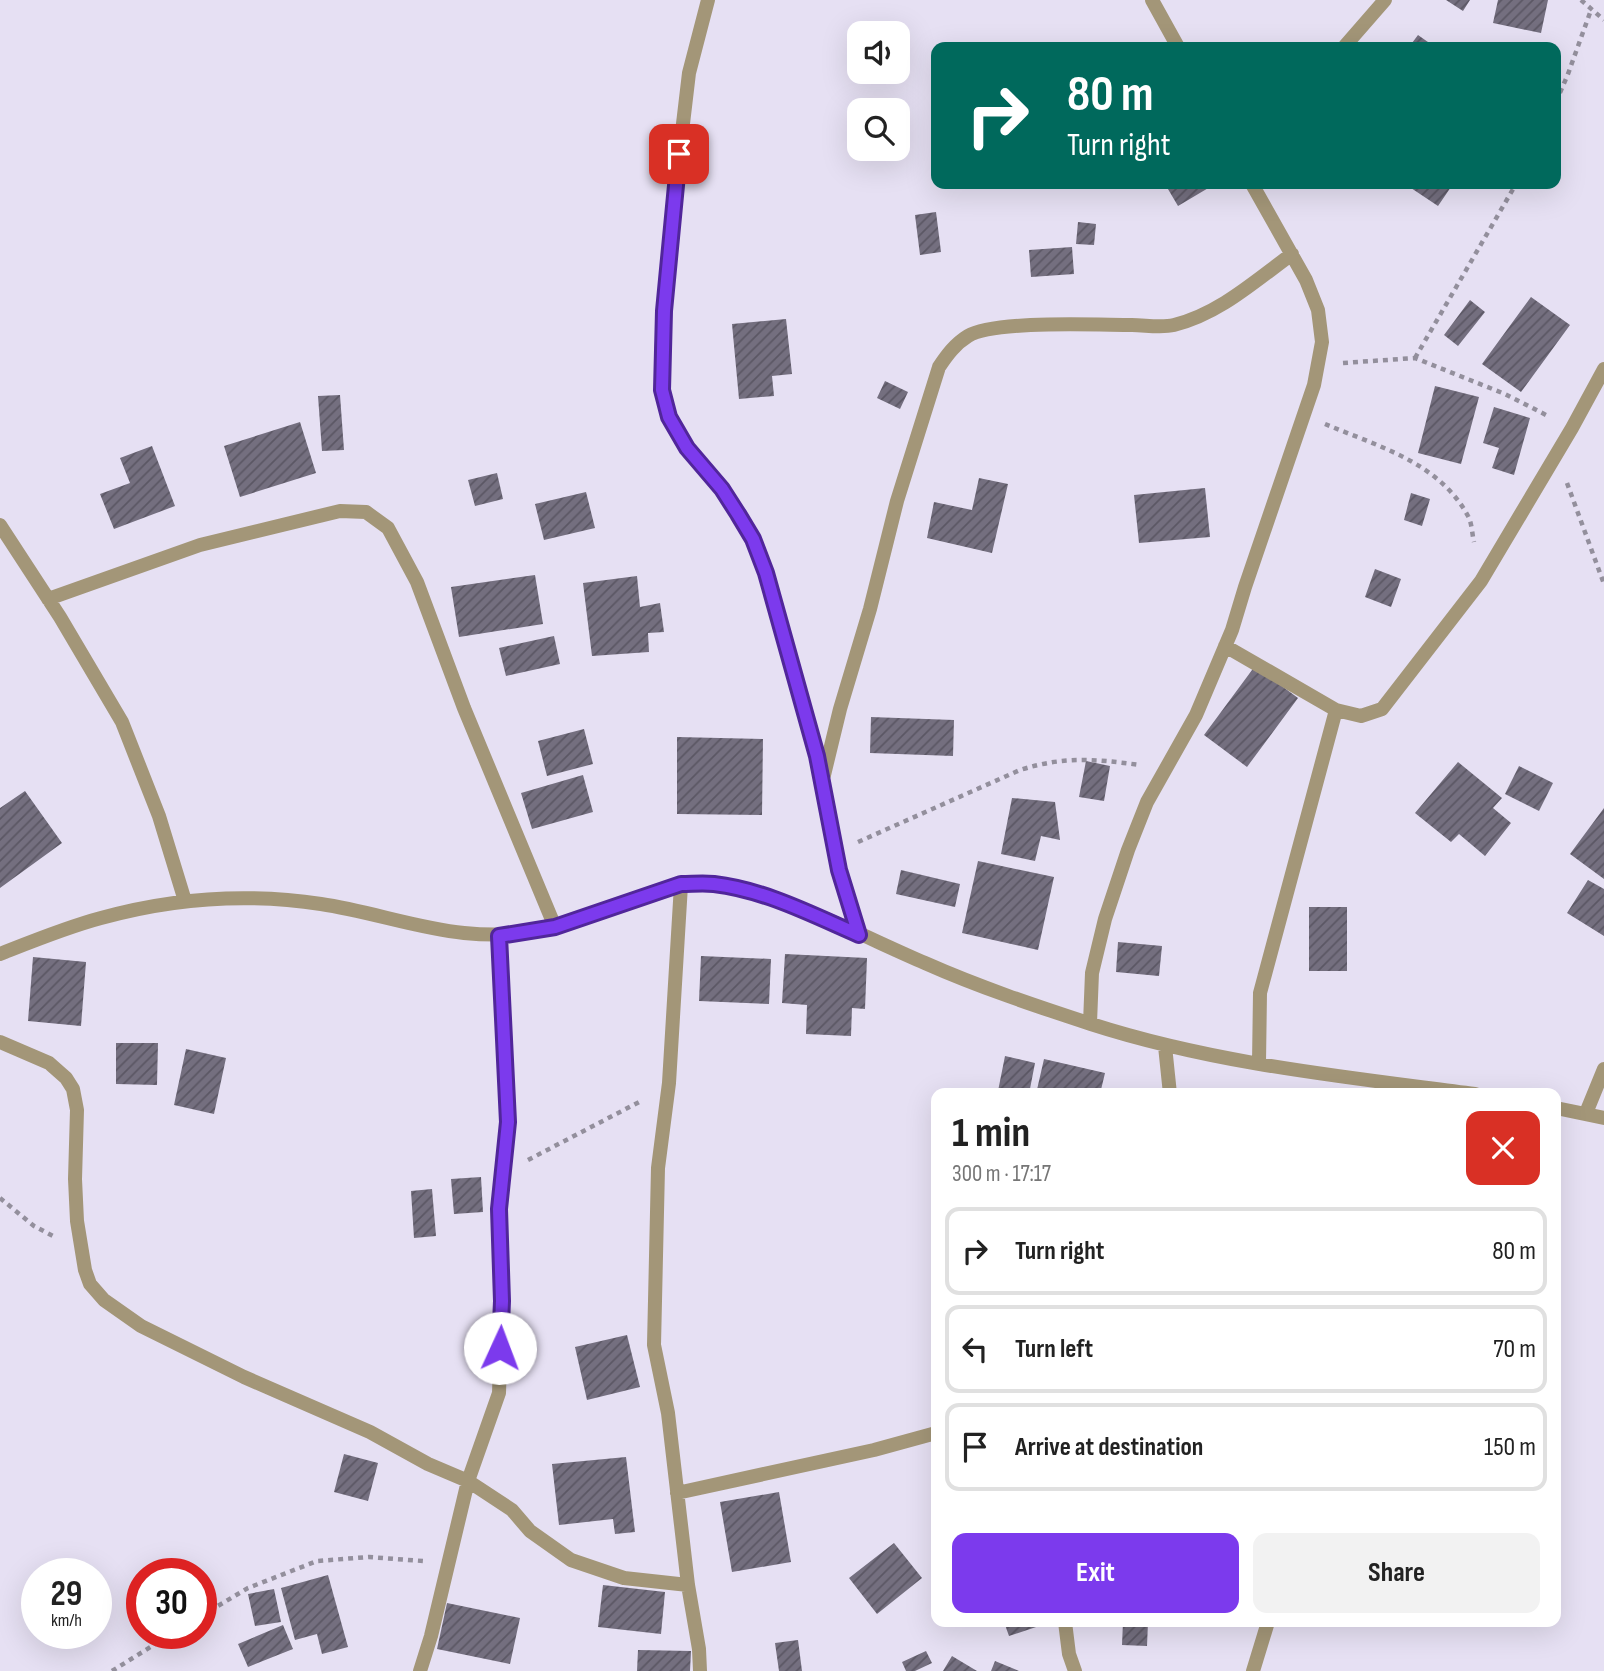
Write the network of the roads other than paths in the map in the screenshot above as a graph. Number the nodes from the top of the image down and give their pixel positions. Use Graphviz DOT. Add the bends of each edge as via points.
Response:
graph roads {
  1 [pos="708,0"];
  2 [pos="1152,0"];
  3 [pos="1385,0"];
  4 [pos="1175,42"];
  5 [pos="1348,42"];
  6 [pos="1255,189"];
  7 [pos="1292,254"];
  8 [pos="1604,369"];
  9 [pos="0,525"];
  10 [pos="48,599"];
  11 [pos="1225,646"];
  12 [pos="1336,710"];
  13 [pos="822,783"];
  14 [pos="681,884"];
  15 [pos="185,901"];
  16 [pos="555,927"];
  17 [pos="859,935"];
  18 [pos="499,936"];
  19 [pos="0,954"];
  20 [pos="1090,1023"];
  21 [pos="0,1042"];
  22 [pos="1165,1045"];
  23 [pos="1258,1063"];
  24 [pos="1604,1069"];
  25 [pos="1169,1088"];
  26 [pos="1433,1088"];
  27 [pos="1561,1109"];
  28 [pos="1586,1113"];
  29 [pos="1604,1118"];
  30 [pos="931,1434"];
  31 [pos="468,1481"];
  32 [pos="677,1493"];
  33 [pos="688,1585"];
  34 [pos="1066,1627"];
  35 [pos="1266,1627"];
  36 [pos="420,1671"];
  37 [pos="700,1671"];
  38 [pos="1075,1671"];
  39 [pos="1253,1671"];
  1 -- 13 [label="street" via="689,73 673,208 662,390 669,417 687,448 722,489 753,539"];
  2 -- 4 [label="street"];
  3 -- 5 [label="street"];
  6 -- 7 [label="street"];
  7 -- 11 [label="street" via="1318,310 1322,342 1314,385"];
  7 -- 13 [label="street" via="1227,302 1171,326 988,328 968,335 951,349 939,367 897,501"];
  8 -- 12 [label="street" via="1481,581 1382,709 1361,716"];
  9 -- 10 [label="street"];
  10 -- 15 [label="street" via="122,722 159,816"];
  10 -- 16 [label="street" via="200,545 340,510 366,512 388,528 417,582"];
  11 -- 12 [label="street"];
  11 -- 20 [label="street" via="1128,850 1092,974"];
  12 -- 23 [label="street" via="1260,993"];
  13 -- 17 [label="street" via="839,870"];
  14 -- 16 [label="street"];
  14 -- 17 [label="street" via="714,884 754,893"];
  14 -- 32 [label="street" via="658,1168 654,1345"];
  15 -- 18 [label="street" via="246,897 321,904 460,933"];
  15 -- 19 [label="street" via="100,918"];
  16 -- 18 [label="street"];
  17 -- 20 [label="street"];
  18 -- 31 [label="street" via="508,1122 499,1209 499,1393"];
  20 -- 22 [label="street"];
  21 -- 31 [label="street" via="48,1063 73,1089 82,1253 90,1284 104,1300 141,1326"];
  22 -- 23 [label="street"];
  22 -- 25 [label="street"];
  23 -- 26 [label="street"];
  24 -- 28 [label="street"];
  27 -- 28 [label="street"];
  28 -- 29 [label="street"];
  30 -- 32 [label="street"];
  31 -- 33 [label="street" via="512,1510 530,1531 571,1560 624,1578"];
  31 -- 36 [label="street"];
  32 -- 33 [label="street"];
  33 -- 37 [label="street"];
  34 -- 38 [label="street"];
  35 -- 39 [label="street"];
}
